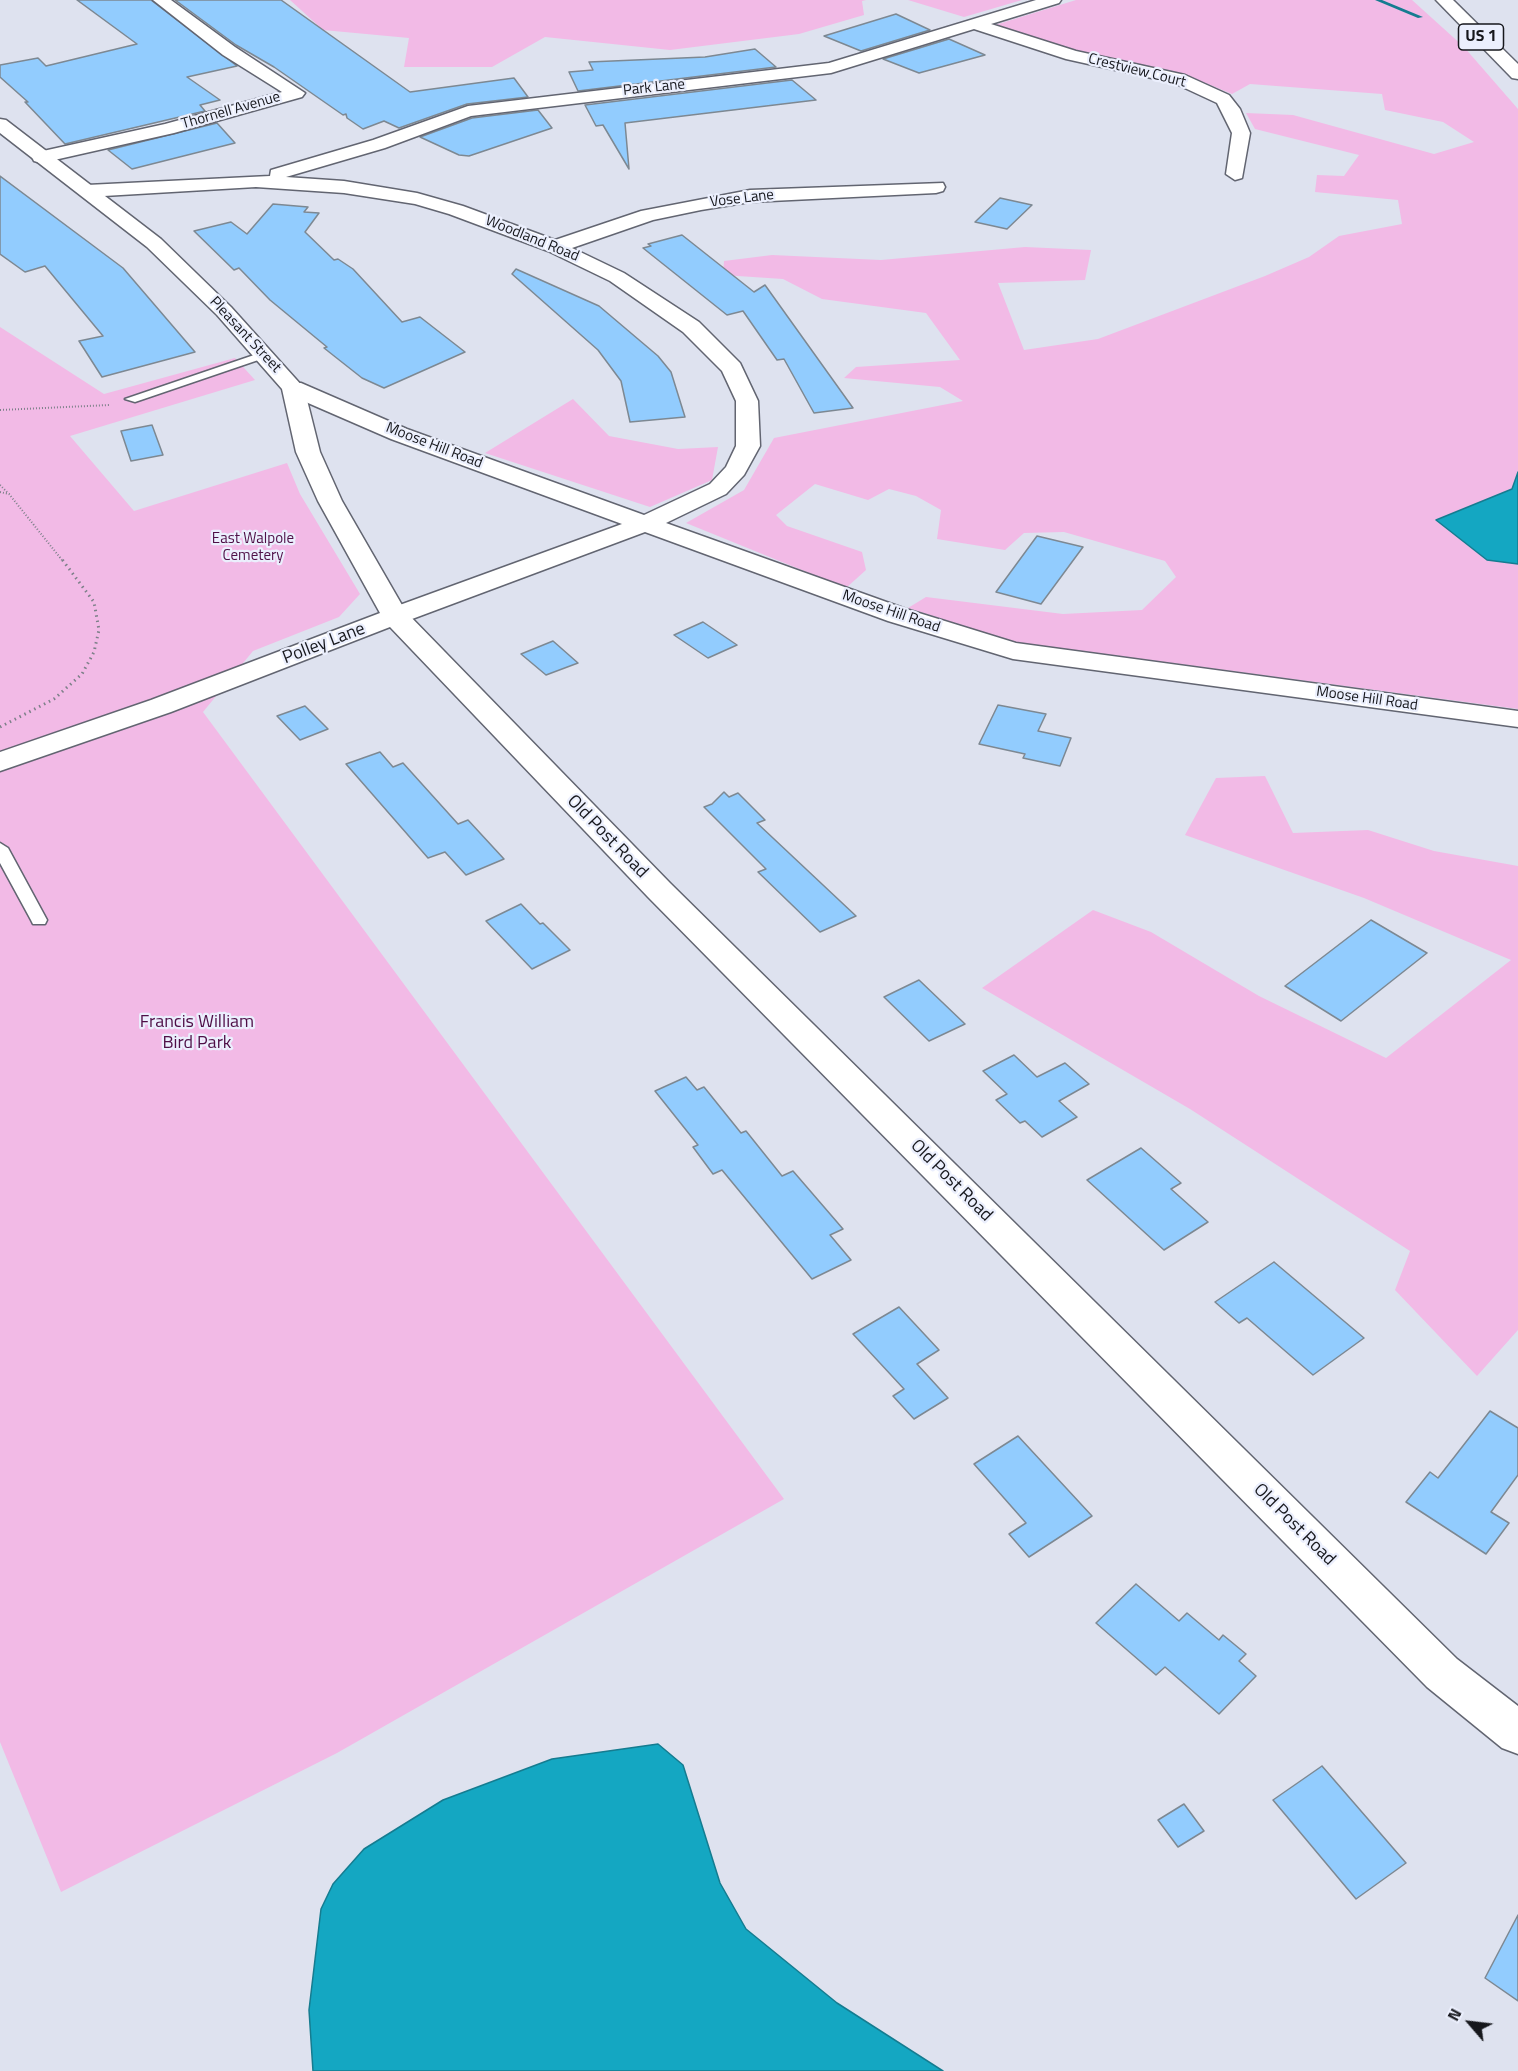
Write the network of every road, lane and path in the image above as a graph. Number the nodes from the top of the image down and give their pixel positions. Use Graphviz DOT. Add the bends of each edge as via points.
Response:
graph roads {
  1 [pos="160,0"];
  2 [pos="1053,0"];
  3 [pos="1444,0"];
  4 [pos="973,24"];
  5 [pos="1518,74"];
  6 [pos="0,124"];
  7 [pos="41,157"];
  8 [pos="374,162"];
  9 [pos="1235,174"];
  10 [pos="256,181"];
  11 [pos="936,187"];
  12 [pos="87,191"];
  13 [pos="384,192"];
  14 [pos="555,247"];
  15 [pos="264,356"];
  16 [pos="293,388"];
  17 [pos="131,399"];
  18 [pos="0,410"];
  19 [pos="0,485"];
  20 [pos="0,492"];
  21 [pos="9,494"];
  22 [pos="647,523"];
  23 [pos="395,616"];
  24 [pos="1518,719"];
  25 [pos="0,727"];
  26 [pos="0,762"];
  27 [pos="0,848"];
  28 [pos="39,920"];
  29 [pos="1518,1733"];
  1 -- 7 [label="street, Thornell Avenue" via="229,51 296,93 168,129"];
  2 -- 4 [label="street, Park Lane"];
  3 -- 5 [label="street, US 1"];
  4 -- 8 [label="street, Park Lane" via="831,68 468,111"];
  4 -- 9 [label="street, Crestview Court" via="1072,55 1179,79 1223,99 1241,133"];
  6 -- 7 [label="street, Pleasant Street"];
  7 -- 12 [label="street, Pleasant Street"];
  8 -- 10 [label="street, Park Lane"];
  8 -- 13 [label="street"];
  10 -- 12 [label="street, Woodland Road"];
  10 -- 13 [label="street, Woodland Road"];
  11 -- 14 [label="street, Vose Lane" via="750,196 648,215"];
  12 -- 15 [label="street, Pleasant Street" via="154,243"];
  13 -- 14 [label="street, Woodland Road" via="456,210"];
  14 -- 22 [label="street, Woodland Road" via="617,277 691,327 732,368 747,401 748,446 736,470 718,489"];
  15 -- 16 [label="street, Pleasant Street"];
  15 -- 17 [label="lane"];
  16 -- 22 [label="street, Moose Hill Road" via="399,434"];
  16 -- 23 [label="street, Pleasant Street" via="313,467 362,563"];
  17 -- 18 [label="path" via="100,406"];
  19 -- 21 [label="path"];
  20 -- 21 [label="path"];
  21 -- 25 [label="path" via="94,602 99,630 94,652 82,674 54,699"];
  22 -- 23 [label="street, Polley Lane"];
  22 -- 24 [label="street, Moose Hill Road" via="897,615 1013,651"];
  23 -- 26 [label="street, Polley Lane" via="161,706"];
  23 -- 29 [label="street, Old Post Road" via="659,890 1433,1664"];
  27 -- 28 [label="lane"];
}
